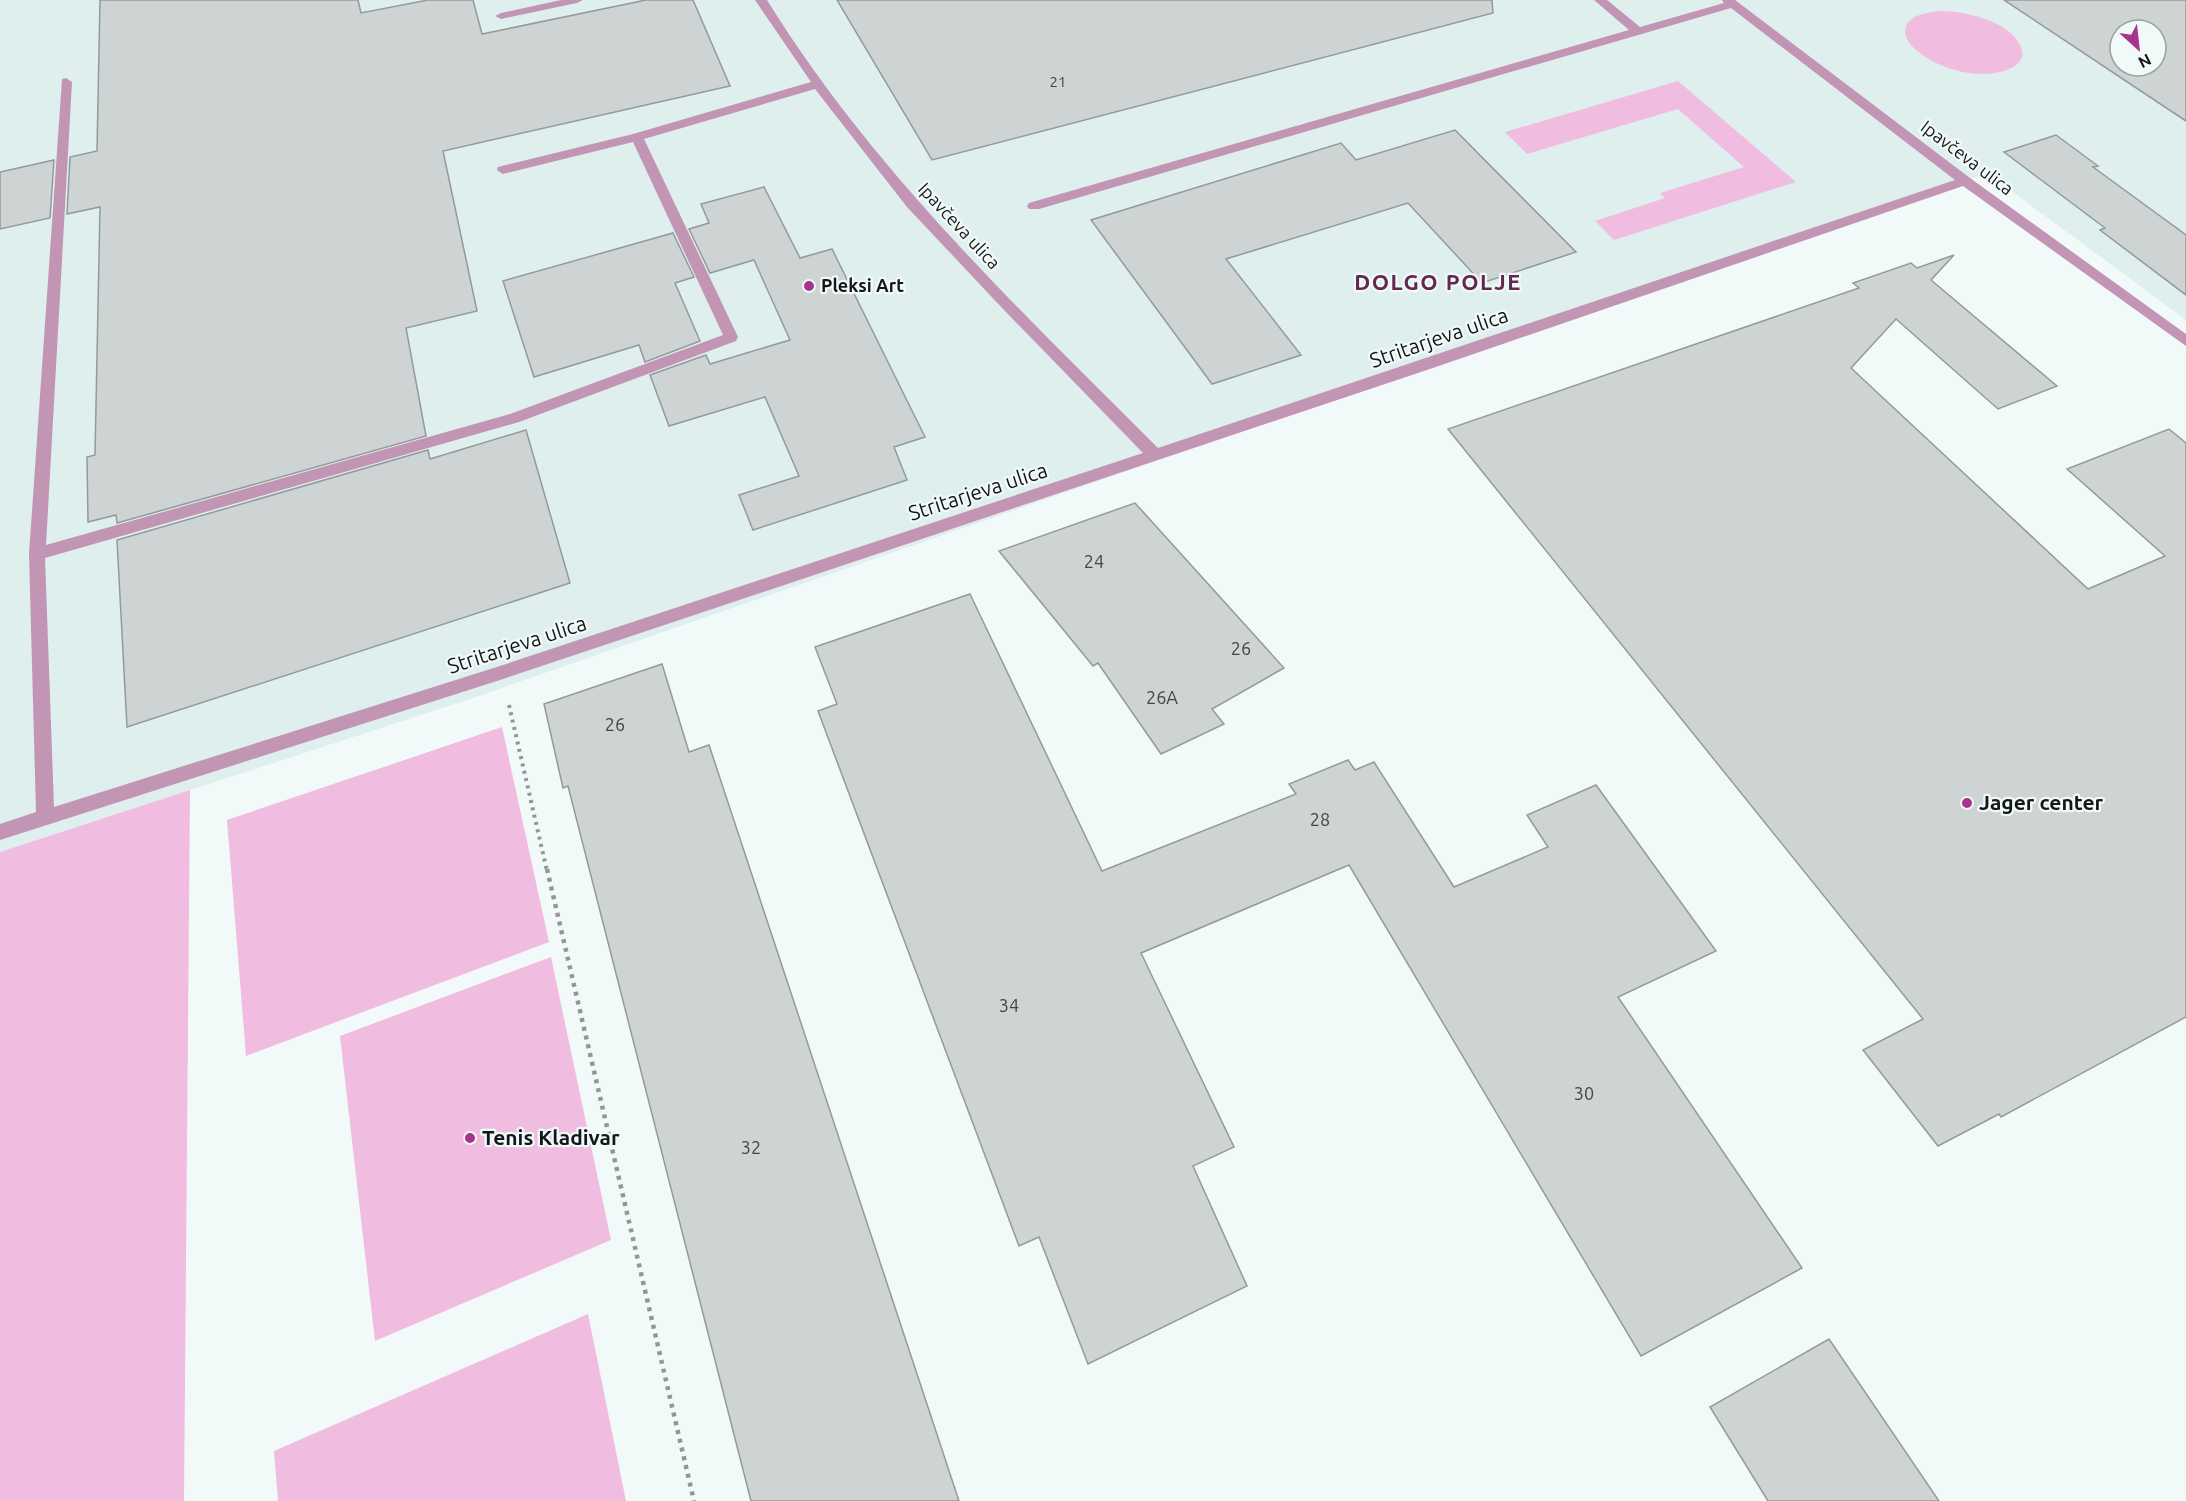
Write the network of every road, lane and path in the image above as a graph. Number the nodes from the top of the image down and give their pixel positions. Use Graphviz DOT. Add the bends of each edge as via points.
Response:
graph roads {
  1 [pos="577,0"];
  2 [pos="761,0"];
  3 [pos="1600,0"];
  4 [pos="1730,2"];
  5 [pos="501,16"];
  6 [pos="1638,32"];
  7 [pos="66,82"];
  8 [pos="819,84"];
  9 [pos="637,137"];
  10 [pos="503,170"];
  11 [pos="1965,181"];
  12 [pos="1034,206"];
  13 [pos="2186,341"];
  14 [pos="1155,455"];
  15 [pos="37,554"];
  16 [pos="500,673"];
  17 [pos="45,818"];
  18 [pos="0,832"];
  19 [pos="694,1501"];
  1 -- 5 [label="street"];
  2 -- 8 [label="street, Ipavčeva ulica"];
  3 -- 6 [label="street"];
  4 -- 6 [label="street"];
  4 -- 11 [label="street, Ipavčeva ulica"];
  6 -- 12 [label="street"];
  7 -- 15 [label="street"];
  8 -- 9 [label="street"];
  8 -- 14 [label="street, Ipavčeva ulica" via="912,204"];
  9 -- 10 [label="street"];
  9 -- 15 [label="street" via="731,337 514,418"];
  11 -- 13 [label="street, Ipavčeva ulica"];
  11 -- 14 [label="street, Stritarjeva ulica"];
  14 -- 16 [label="street, Stritarjeva ulica"];
  15 -- 17 [label="street"];
  16 -- 17 [label="street, Stritarjeva ulica"];
  16 -- 19 [label="path"];
  17 -- 18 [label="street, Stritarjeva ulica"];
}
